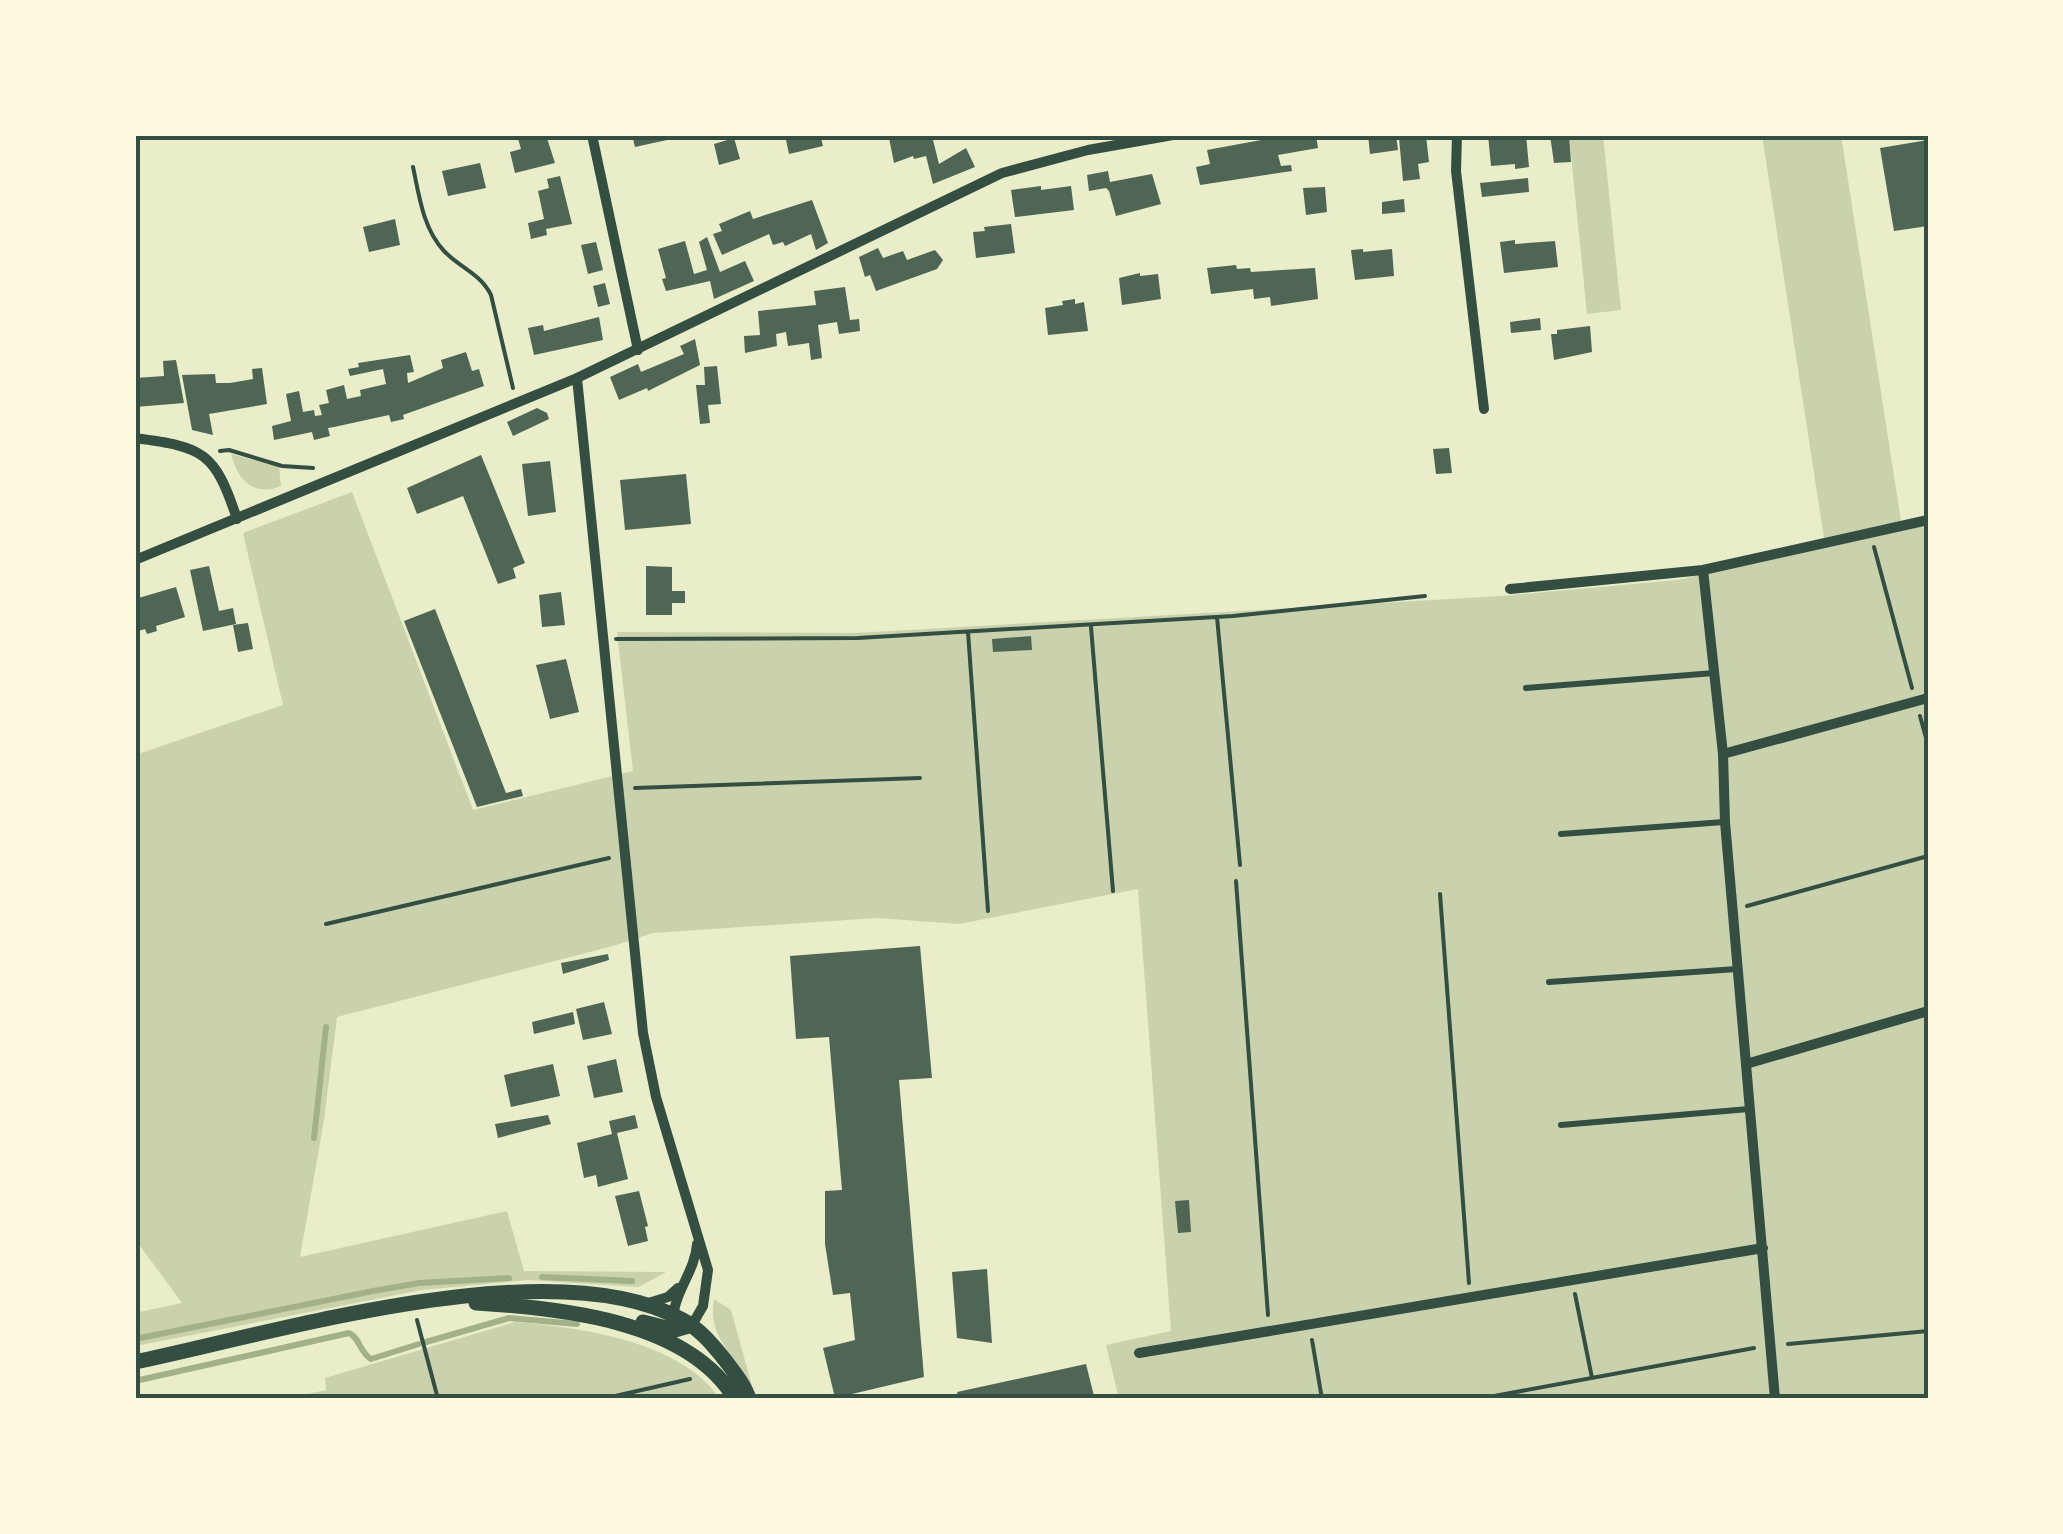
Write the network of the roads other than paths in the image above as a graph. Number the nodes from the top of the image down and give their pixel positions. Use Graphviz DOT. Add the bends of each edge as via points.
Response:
graph roads {
  1 [pos="592,135"];
  2 [pos="1090,135"];
  3 [pos="1173,135"];
  4 [pos="1457,135"];
  5 [pos="1107,141"];
  6 [pos="1088,150"];
  7 [pos="638,350"];
  8 [pos="577,378"];
  9 [pos="1484,409"];
  10 [pos="135,438"];
  11 [pos="237,518"];
  12 [pos="1928,520"];
  13 [pos="135,560"];
  14 [pos="1704,570"];
  15 [pos="1510,589"];
  16 [pos="1714,673"];
  17 [pos="1526,688"];
  18 [pos="1922,700"];
  19 [pos="1723,754"];
  20 [pos="1725,822"];
  21 [pos="1561,834"];
  22 [pos="1738,969"];
  23 [pos="1549,982"];
  24 [pos="1928,1012"];
  25 [pos="1746,1064"];
  26 [pos="1750,1109"];
  27 [pos="1561,1125"];
  28 [pos="696,1233"];
  29 [pos="1763,1248"];
  30 [pos="682,1284"];
  31 [pos="645,1304"];
  32 [pos="410,1306"];
  33 [pos="554,1310"];
  34 [pos="680,1322"];
  35 [pos="1139,1352"];
  36 [pos="692,1355"];
  37 [pos="135,1362"];
  38 [pos="736,1399"];
  39 [pos="749,1399"];
  40 [pos="1774,1399"];
  1 -- 7 [label="street"];
  2 -- 6 [label="street"];
  3 -- 5 [label="street"];
  4 -- 9 [label="street"];
  5 -- 6 [label="street"];
  6 -- 7 [label="street" via="1002,172"];
  7 -- 8 [label="street"];
  8 -- 11 [label="street"];
  8 -- 28 [label="street" via="643,1033"];
  10 -- 11 [label="street" via="200,452 212,461"];
  11 -- 13 [label="street"];
  12 -- 14 [label="street"];
  14 -- 15 [label="street"];
  14 -- 16 [label="street"];
  16 -- 17 [label="lane"];
  16 -- 19 [label="street"];
  18 -- 19 [label="street"];
  19 -- 20 [label="street"];
  20 -- 21 [label="lane"];
  20 -- 22 [label="street"];
  22 -- 23 [label="lane"];
  22 -- 25 [label="street"];
  24 -- 25 [label="street"];
  25 -- 26 [label="street"];
  26 -- 27 [label="lane"];
  26 -- 29 [label="street"];
  28 -- 30 [label="street" via="694,1266"];
  28 -- 34 [label="street" via="708,1286 699,1316"];
  29 -- 35 [label="street"];
  29 -- 40 [label="street"];
  30 -- 31 [label="street"];
  30 -- 34 [label="street"];
  31 -- 32 [label="street" via="549,1292"];
  31 -- 34 [label="street"];
  32 -- 33 [label="street"];
  32 -- 37 [label="street"];
  33 -- 34 [label="street" via="597,1308"];
  33 -- 36 [label="street" via="633,1328"];
  34 -- 36 [label="street" via="682,1347"];
  34 -- 39 [label="street" via="732,1369"];
  36 -- 38 [label="street"];
}
